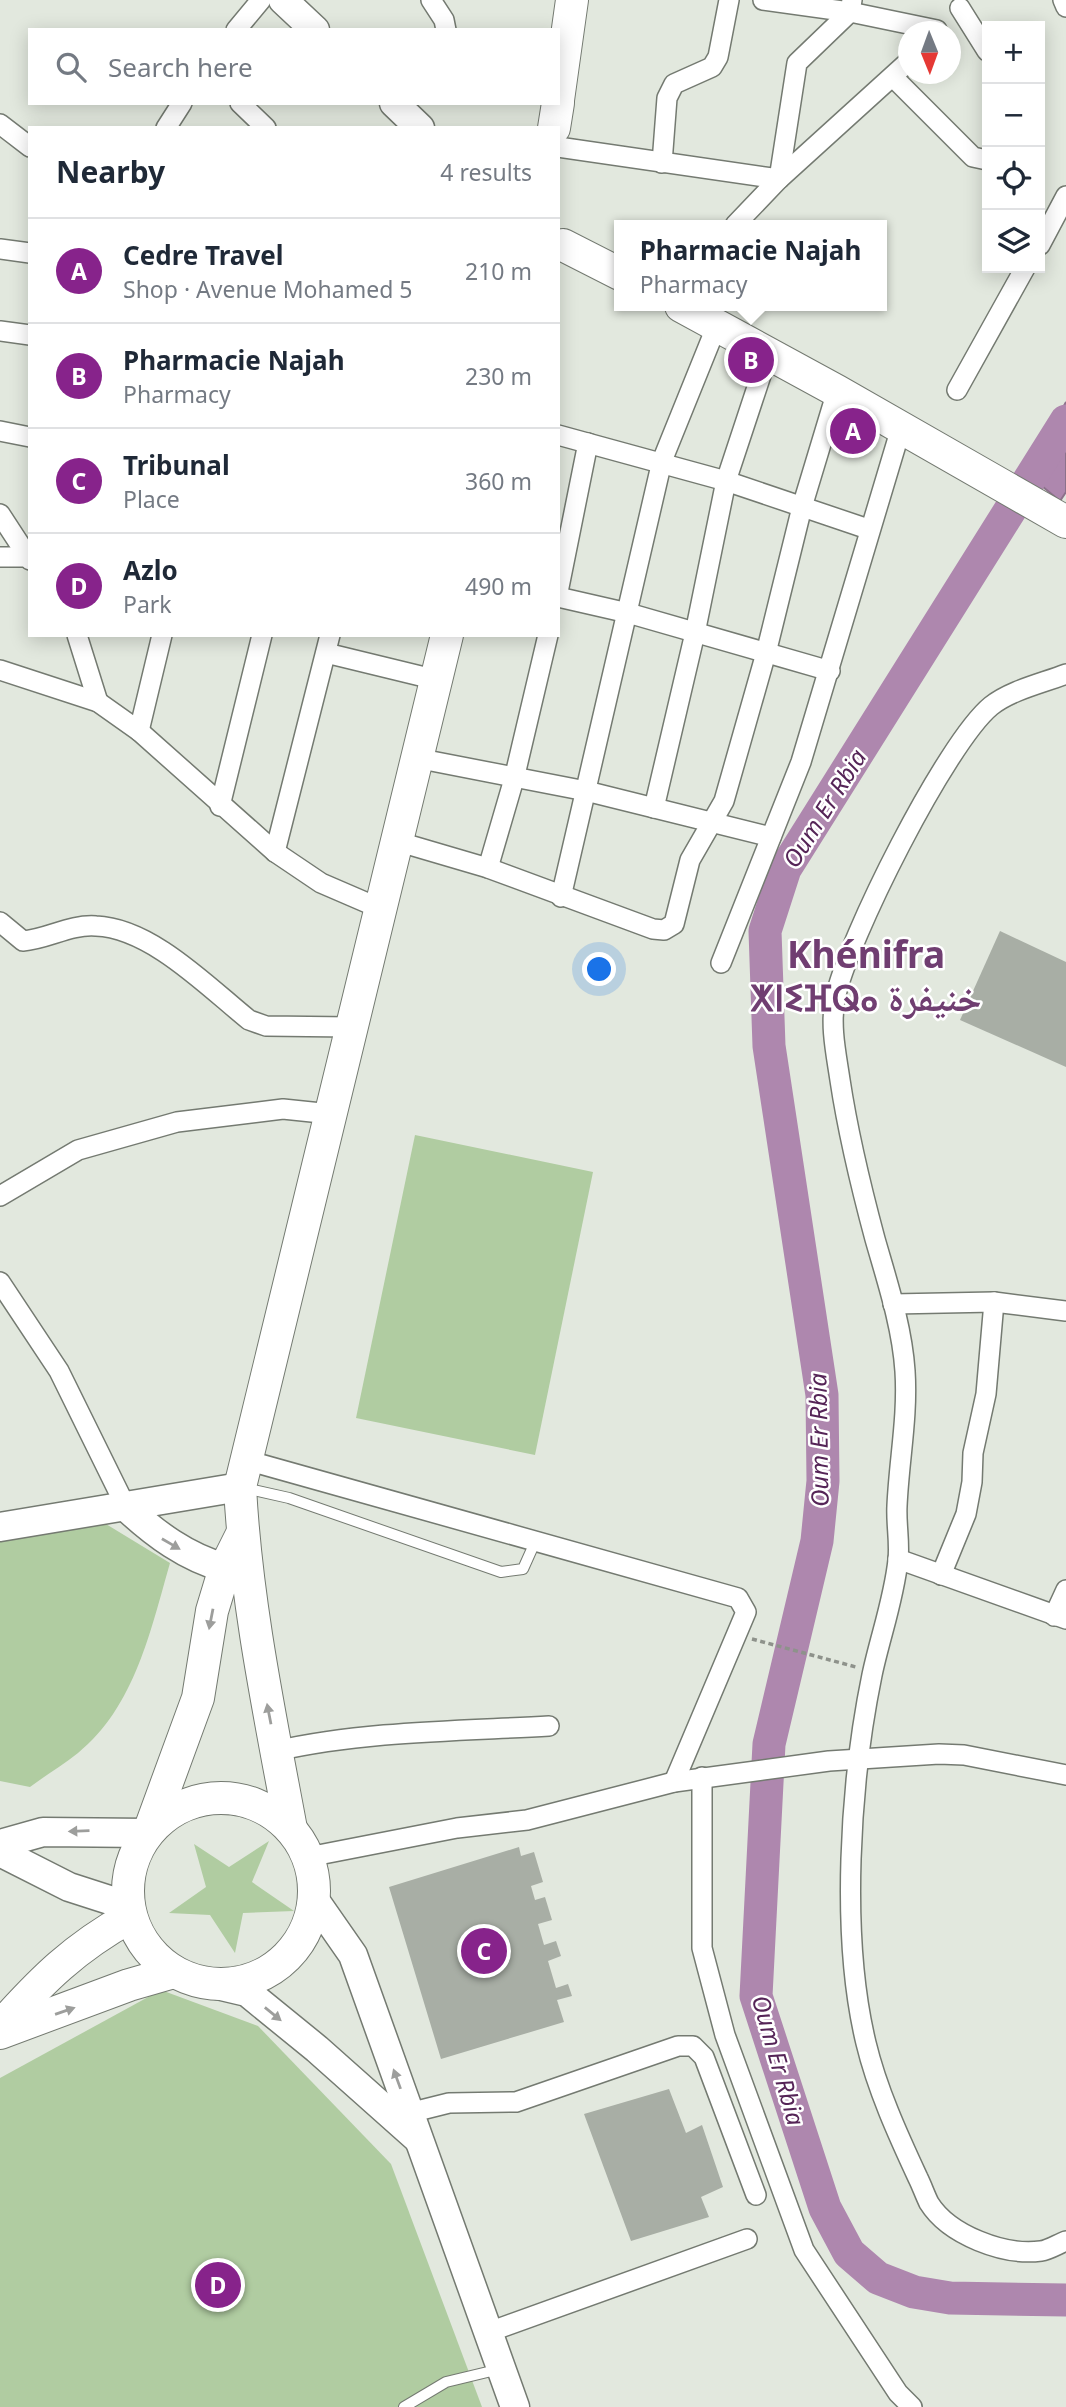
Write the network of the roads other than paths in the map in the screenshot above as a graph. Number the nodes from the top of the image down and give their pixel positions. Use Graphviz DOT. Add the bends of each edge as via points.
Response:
graph roads {
  1 [pos="261,0"];
  2 [pos="283,0"];
  3 [pos="431,0"];
  4 [pos="572,0"];
  5 [pos="729,0"];
  6 [pos="763,0"];
  7 [pos="1063,0"];
  8 [pos="963,4"];
  9 [pos="851,6"];
  10 [pos="1066,7"];
  11 [pos="902,21"];
  12 [pos="946,21"];
  13 [pos="238,28"];
  14 [pos="313,28"];
  15 [pos="446,28"];
  16 [pos="982,41"];
  17 [pos="898,74"];
  18 [pos="894,79"];
  19 [pos="560,87"];
  20 [pos="181,105"];
  21 [pos="242,105"];
  22 [pos="557,105"];
  23 [pos="0,124"];
  24 [pos="167,126"];
  25 [pos="264,126"];
  26 [pos="554,126"];
  27 [pos="28,145"];
  28 [pos="560,147"];
  29 [pos="982,159"];
  30 [pos="662,163"];
  31 [pos="779,179"];
  32 [pos="1066,196"];
  33 [pos="740,220"];
  34 [pos="1045,236"];
  35 [pos="560,241"];
  36 [pos="0,249"];
  37 [pos="28,253"];
  38 [pos="614,271"];
  39 [pos="1022,273"];
  40 [pos="690,311"];
  41 [pos="717,325"];
  42 [pos="0,331"];
  43 [pos="28,335"];
  44 [pos="768,354"];
  45 [pos="957,390"];
  46 [pos="837,391"];
  47 [pos="901,428"];
  48 [pos="0,431"];
  49 [pos="560,436"];
  50 [pos="28,437"];
  51 [pos="588,443"];
  52 [pos="662,461"];
  53 [pos="726,481"];
  54 [pos="802,507"];
  55 [pos="0,514"];
  56 [pos="1066,522"];
  57 [pos="868,529"];
  58 [pos="0,557"];
  59 [pos="28,557"];
  60 [pos="28,559"];
  61 [pos="560,582"];
  62 [pos="560,597"];
  63 [pos="628,614"];
  64 [pos="695,633"];
  65 [pos="80,637"];
  66 [pos="162,637"];
  67 [pos="262,637"];
  68 [pos="447,637"];
  69 [pos="548,637"];
  70 [pos="328,644"];
  71 [pos="766,653"];
  72 [pos="0,670"];
  73 [pos="830,671"];
  74 [pos="1066,674"];
  75 [pos="437,680"];
  76 [pos="98,702"];
  77 [pos="139,731"];
  78 [pos="416,758"];
  79 [pos="514,779"];
  80 [pos="586,791"];
  81 [pos="220,806"];
  82 [pos="654,808"];
  83 [pos="712,821"];
  84 [pos="771,837"];
  85 [pos="396,841"];
  86 [pos="275,852"];
  87 [pos="488,868"];
  88 [pos="561,897"];
  89 [pos="379,908"];
  90 [pos="0,922"];
  91 [pos="721,963"];
  92 [pos="351,1027"];
  93 [pos="331,1114"];
  94 [pos="0,1196"];
  95 [pos="0,1282"];
  96 [pos="994,1302"];
  97 [pos="893,1304"];
  98 [pos="1066,1311"];
  99 [pos="243,1474"];
  100 [pos="126,1507"];
  101 [pos="0,1527"];
  102 [pos="243,1532"];
  103 [pos="537,1540"];
  104 [pos="898,1559"];
  105 [pos="225,1569"];
  106 [pos="941,1575"];
  107 [pos="1066,1590"];
  108 [pos="1060,1617"];
  109 [pos="549,1726"];
  110 [pos="276,1751"];
  111 [pos="858,1759"];
  112 [pos="1066,1775"];
  113 [pos="709,1776"];
  114 [pos="674,1782"];
  115 [pos="291,1829"];
  116 [pos="149,1831"];
  117 [pos="0,1844"];
  118 [pos="0,1852"];
  119 [pos="308,1857"];
  120 [pos="314,1899"];
  121 [pos="129,1911"];
  122 [pos="174,1972"];
  123 [pos="213,1984"];
  124 [pos="0,2027"];
  125 [pos="0,2033"];
  126 [pos="409,2113"];
  127 [pos="421,2143"];
  128 [pos="756,2195"];
  129 [pos="747,2239"];
  130 [pos="1066,2241"];
  131 [pos="489,2332"];
  132 [pos="502,2369"];
  133 [pos="404,2407"];
  134 [pos="515,2407"];
  135 [pos="912,2407"];
  1 -- 13 [label="street"];
  2 -- 14 [label="street"];
  3 -- 15 [label="street"];
  4 -- 19 [label="main road"];
  5 -- 30 [label="street" via="712,68 674,84 667,98"];
  6 -- 9 [label="street"];
  7 -- 10 [label="street"];
  8 -- 12 [label="street"];
  8 -- 16 [label="street"];
  9 -- 11 [label="street"];
  9 -- 31 [label="street" via="797,63"];
  17 -- 18 [label="street"];
  18 -- 29 [label="street" via="973,158"];
  18 -- 31 [label="street"];
  20 -- 24 [label="street"];
  21 -- 25 [label="street"];
  22 -- 26 [label="main road"];
  23 -- 27 [label="street"];
  28 -- 30 [label="street"];
  30 -- 31 [label="street"];
  31 -- 33 [label="street"];
  32 -- 34 [label="street"];
  35 -- 38 [label="main road"];
  36 -- 37 [label="street"];
  39 -- 45 [label="street"];
  40 -- 41 [label="main road"];
  41 -- 44 [label="main road"];
  41 -- 52 [label="street"];
  42 -- 43 [label="street"];
  44 -- 46 [label="main road"];
  44 -- 53 [label="street"];
  46 -- 47 [label="main road"];
  46 -- 54 [label="street"];
  47 -- 56 [label="main road"];
  47 -- 57 [label="street"];
  48 -- 50 [label="street"];
  49 -- 51 [label="street"];
  51 -- 52 [label="street"];
  51 -- 61 [label="street"];
  52 -- 53 [label="street"];
  52 -- 63 [label="street"];
  53 -- 54 [label="street"];
  53 -- 64 [label="street"];
  54 -- 57 [label="street"];
  54 -- 71 [label="street"];
  55 -- 59 [label="street"];
  57 -- 73 [label="street"];
  58 -- 60 [label="street"];
  62 -- 63 [label="street"];
  63 -- 64 [label="street"];
  63 -- 80 [label="street"];
  64 -- 71 [label="street"];
  64 -- 82 [label="street"];
  65 -- 76 [label="street"];
  66 -- 77 [label="street"];
  67 -- 81 [label="street"];
  68 -- 75 [label="main road"];
  69 -- 79 [label="street"];
  70 -- 75 [label="street"];
  70 -- 86 [label="street"];
  71 -- 73 [label="street"];
  71 -- 83 [label="street" via="724,801"];
  72 -- 76 [label="street"];
  73 -- 84 [label="street"];
  74 -- 97 [label="street" via="999,700 976,721 915,818 840,978 833,1033 845,1112"];
  75 -- 78 [label="main road"];
  76 -- 77 [label="street"];
  77 -- 81 [label="street"];
  78 -- 79 [label="street"];
  78 -- 85 [label="main road"];
  79 -- 80 [label="street"];
  79 -- 87 [label="street"];
  80 -- 82 [label="street"];
  80 -- 88 [label="street"];
  81 -- 86 [label="street"];
  82 -- 83 [label="street"];
  83 -- 84 [label="street"];
  83 -- 88 [label="street" via="690,860 678,917 669,928 653,929"];
  84 -- 91 [label="street"];
  85 -- 87 [label="street"];
  85 -- 89 [label="main road"];
  86 -- 89 [label="street" via="321,883"];
  87 -- 88 [label="street"];
  89 -- 92 [label="main road"];
  90 -- 92 [label="street" via="23,941 83,927 127,931 156,947 249,1020 266,1026"];
  92 -- 93 [label="main road"];
  93 -- 94 [label="street" via="283,1109 177,1122 78,1150"];
  93 -- 99 [label="main road"];
  95 -- 100 [label="street" via="59,1371"];
  96 -- 97 [label="street"];
  96 -- 98 [label="street"];
  96 -- 106 [label="street" via="986,1394 966,1514"];
  97 -- 104 [label="street" via="905,1367"];
  99 -- 100 [label="street"];
  99 -- 102 [label="main road"];
  99 -- 103 [label="street"];
  99 -- 103 [label="lane" via="289,1498 501,1572 523,1569"];
  100 -- 101 [label="street"];
  100 -- 105 [label="street, one-way" via="159,1537"];
  102 -- 105 [label="main road"];
  110 -- 102 [label="main road, one-way"];
  103 -- 114 [label="street" via="728,1593 744,1606 746,1612"];
  104 -- 106 [label="street"];
  104 -- 111 [label="street"];
  105 -- 116 [label="main road, one-way" via="212,1612 198,1698"];
  106 -- 108 [label="street"];
  107 -- 108 [label="street"];
  109 -- 110 [label="street" via="350,1740"];
  110 -- 115 [label="main road"];
  111 -- 112 [label="street" via="964,1755"];
  111 -- 113 [label="street"];
  111 -- 130 [label="street" via="851,1913 854,1980 867,2047 895,2125 931,2206 952,2227 983,2242 1013,2249 1043,2251"];
  113 -- 114 [label="street"];
  113 -- 135 [label="street" via="702,1948 725,2035 804,2250 898,2393"];
  114 -- 119 [label="street" via="527,1820 457,1828"];
  115 -- 116 [label="main road" via="271,1812 247,1801 221,1798 195,1801 171,1812"];
  115 -- 119 [label="main road"];
  116 -- 117 [label="street, one-way" via="43,1832"];
  116 -- 121 [label="main road" via="128,1873"];
  118 -- 121 [label="street" via="69,1888"];
  119 -- 120 [label="main road"];
  120 -- 123 [label="main road" via="307,1927 284,1959 242,1982"];
  126 -- 120 [label="street, one-way" via="353,1955"];
  121 -- 122 [label="main road" via="139,1939"];
  121 -- 124 [label="main road" via="47,1974"];
  122 -- 123 [label="main road"];
  125 -- 122 [label="main road, one-way"];
  123 -- 127 [label="street, one-way" via="247,1993"];
  126 -- 127 [label="street"];
  126 -- 128 [label="street" via="449,2103 516,2102 678,2046 693,2046 705,2057"];
  127 -- 131 [label="street"];
  129 -- 131 [label="street"];
  131 -- 132 [label="street"];
  132 -- 133 [label="lane" via="446,2382"];
  132 -- 134 [label="street"];
}
